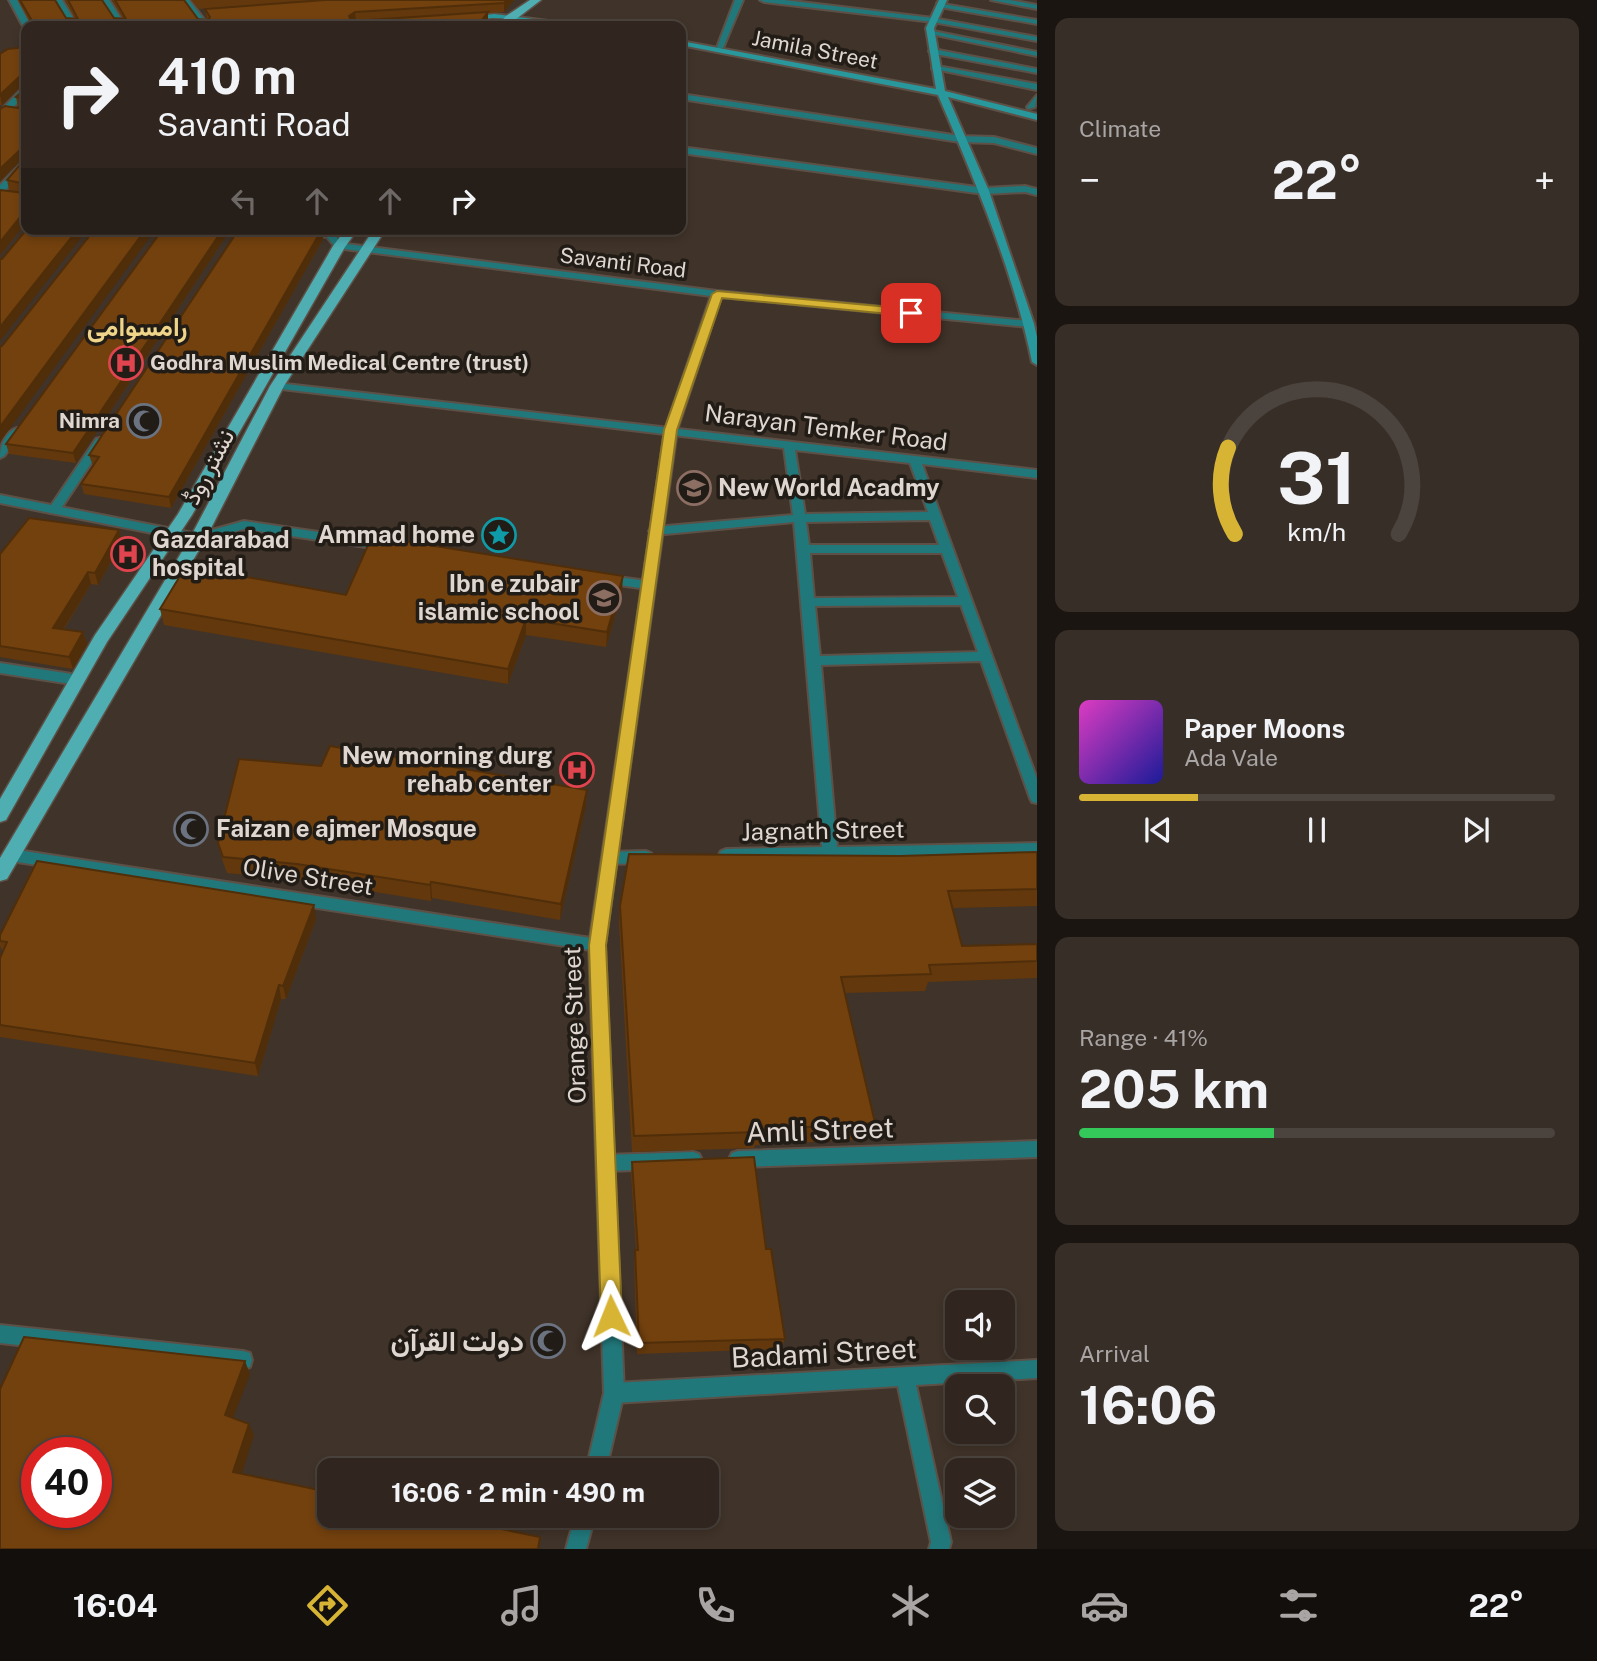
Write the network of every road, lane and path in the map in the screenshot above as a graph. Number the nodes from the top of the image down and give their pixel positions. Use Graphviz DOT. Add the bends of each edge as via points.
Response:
graph roads {
  1 [pos="13,0"];
  2 [pos="58,0"];
  3 [pos="105,0"];
  4 [pos="185,0"];
  5 [pos="536,0"];
  6 [pos="739,0"];
  7 [pos="764,0"];
  8 [pos="995,0"];
  9 [pos="941,3"];
  10 [pos="1037,7"];
  11 [pos="210,13"];
  12 [pos="196,14"];
  13 [pos="455,19"];
  14 [pos="524,19"];
  15 [pos="933,20"];
  16 [pos="24,21"];
  17 [pos="71,21"];
  18 [pos="119,21"];
  19 [pos="201,21"];
  20 [pos="503,21"];
  21 [pos="1037,22"];
  22 [pos="931,32"];
  23 [pos="1037,39"];
  24 [pos="686,44"];
  25 [pos="719,48"];
  26 [pos="933,51"];
  27 [pos="1037,54"];
  28 [pos="935,66"];
  29 [pos="1037,71"];
  30 [pos="1037,87"];
  31 [pos="940,90"];
  32 [pos="21,95"];
  33 [pos="686,97"];
  34 [pos="1037,98"];
  35 [pos="1034,108"];
  36 [pos="2,112"];
  37 [pos="16,112"];
  38 [pos="1037,117"];
  39 [pos="960,139"];
  40 [pos="686,151"];
  41 [pos="1037,151"];
  42 [pos="21,168"];
  43 [pos="984,191"];
  44 [pos="1037,192"];
  45 [pos="0,193"];
  46 [pos="13,196"];
  47 [pos="330,235"];
  48 [pos="347,235"];
  49 [pos="376,235"];
  50 [pos="339,246"];
  51 [pos="367,249"];
  52 [pos="717,294"];
  53 [pos="1029,324"];
  54 [pos="1037,362"];
  55 [pos="277,386"];
  56 [pos="25,420"];
  57 [pos="671,430"];
  58 [pos="106,432"];
  59 [pos="789,445"];
  60 [pos="0,454"];
  61 [pos="915,461"];
  62 [pos="1037,474"];
  63 [pos="0,499"];
  64 [pos="54,510"];
  65 [pos="935,516"];
  66 [pos="800,518"];
  67 [pos="655,531"];
  68 [pos="172,534"];
  69 [pos="198,538"];
  70 [pos="405,549"];
  71 [pos="804,549"];
  72 [pos="947,549"];
  73 [pos="593,577"];
  74 [pos="647,585"];
  75 [pos="966,601"];
  76 [pos="809,602"];
  77 [pos="986,656"];
  78 [pos="814,661"];
  79 [pos="0,668"];
  80 [pos="78,680"];
  81 [pos="1037,798"];
  82 [pos="0,815"];
  83 [pos="1037,849"];
  84 [pos="830,853"];
  85 [pos="11,855"];
  86 [pos="706,856"];
  87 [pos="664,857"];
  88 [pos="609,858"];
  89 [pos="0,874"];
  90 [pos="597,945"];
  91 [pos="1037,1149"];
  92 [pos="606,1163"];
  93 [pos="0,1334"];
  94 [pos="26,1336"];
  95 [pos="16,1359"];
  96 [pos="243,1360"];
  97 [pos="1037,1369"];
  98 [pos="905,1376"];
  99 [pos="614,1392"];
  100 [pos="599,1458"];
  101 [pos="581,1528"];
  102 [pos="576,1549"];
  103 [pos="939,1549"];
  1 -- 16 [label="street"];
  2 -- 17 [label="street"];
  3 -- 18 [label="street"];
  4 -- 12 [label="street"];
  5 -- 14 [label="main road"];
  6 -- 25 [label="street"];
  7 -- 15 [label="street"];
  8 -- 10 [label="street"];
  9 -- 15 [label="main road"];
  9 -- 21 [label="street"];
  11 -- 12 [label="street"];
  12 -- 19 [label="street"];
  13 -- 20 [label="main road" via="494,16"];
  15 -- 22 [label="main road"];
  15 -- 23 [label="street"];
  22 -- 26 [label="main road"];
  22 -- 27 [label="street"];
  24 -- 25 [label="main road, Jamila Street"];
  25 -- 31 [label="main road, Jamila Street"];
  26 -- 28 [label="main road"];
  26 -- 29 [label="street"];
  28 -- 30 [label="street"];
  28 -- 31 [label="main road"];
  31 -- 35 [label="main road, Jamila Street"];
  31 -- 38 [label="main road, Jamila Street"];
  31 -- 39 [label="main road"];
  32 -- 36 [label="street"];
  33 -- 39 [label="street"];
  34 -- 35 [label="street"];
  36 -- 37 [label="street"];
  39 -- 41 [label="street" via="994,140"];
  39 -- 43 [label="main road"];
  40 -- 43 [label="street"];
  42 -- 45 [label="street"];
  43 -- 44 [label="street"];
  43 -- 53 [label="main road"];
  45 -- 46 [label="street"];
  47 -- 50 [label="street, Savanti Road"];
  48 -- 50 [label="main road, نشتر روڈ"];
  49 -- 51 [label="main road, نشتر روڈ"];
  50 -- 51 [label="street, Savanti Road"];
  50 -- 68 [label="main road, نشتر روڈ"];
  51 -- 52 [label="street, Savanti Road"];
  51 -- 55 [label="main road, نشتر روڈ"];
  52 -- 53 [label="street, Savanti Road"];
  52 -- 57 [label="street, Orange Street"];
  53 -- 54 [label="main road"];
  55 -- 57 [label="street, Narayan Temker Road"];
  55 -- 69 [label="main road, نشتر روڈ"];
  56 -- 60 [label="street"];
  57 -- 59 [label="street, Narayan Temker Road"];
  57 -- 67 [label="street, Orange Street"];
  58 -- 64 [label="street"];
  59 -- 61 [label="street, Narayan Temker Road"];
  59 -- 66 [label="street"];
  61 -- 62 [label="street, Narayan Temker Road"];
  61 -- 65 [label="street"];
  63 -- 64 [label="street"];
  64 -- 68 [label="street"];
  65 -- 66 [label="street"];
  65 -- 72 [label="street"];
  66 -- 67 [label="street"];
  66 -- 71 [label="street"];
  67 -- 74 [label="street, Orange Street"];
  68 -- 69 [label="street"];
  68 -- 80 [label="main road, نشتر روڈ"];
  69 -- 70 [label="street" via="244,525"];
  69 -- 85 [label="main road, نشتر روڈ"];
  71 -- 72 [label="street"];
  71 -- 76 [label="street"];
  72 -- 75 [label="street"];
  73 -- 74 [label="street"];
  74 -- 88 [label="street, Orange Street"];
  75 -- 76 [label="street"];
  75 -- 77 [label="street"];
  76 -- 78 [label="street"];
  77 -- 78 [label="street"];
  77 -- 81 [label="street"];
  78 -- 84 [label="street"];
  79 -- 80 [label="street"];
  80 -- 82 [label="main road, نشتر روڈ"];
  83 -- 84 [label="street, Jagnath Street"];
  84 -- 86 [label="street, Jagnath Street"];
  85 -- 89 [label="main road, نشتر روڈ"];
  85 -- 90 [label="street, Olive Street"];
  87 -- 88 [label="street"];
  88 -- 90 [label="street, Orange Street"];
  90 -- 92 [label="street, Orange Street"];
  91 -- 92 [label="street, Amli Street"];
  92 -- 99 [label="street, Orange Street"];
  93 -- 94 [label="street"];
  94 -- 95 [label="street"];
  94 -- 96 [label="street"];
  97 -- 98 [label="street, Badami Street"];
  98 -- 99 [label="street, Badami Street"];
  98 -- 103 [label="street"];
  99 -- 100 [label="street, Orange Street"];
  101 -- 102 [label="street"];
}
